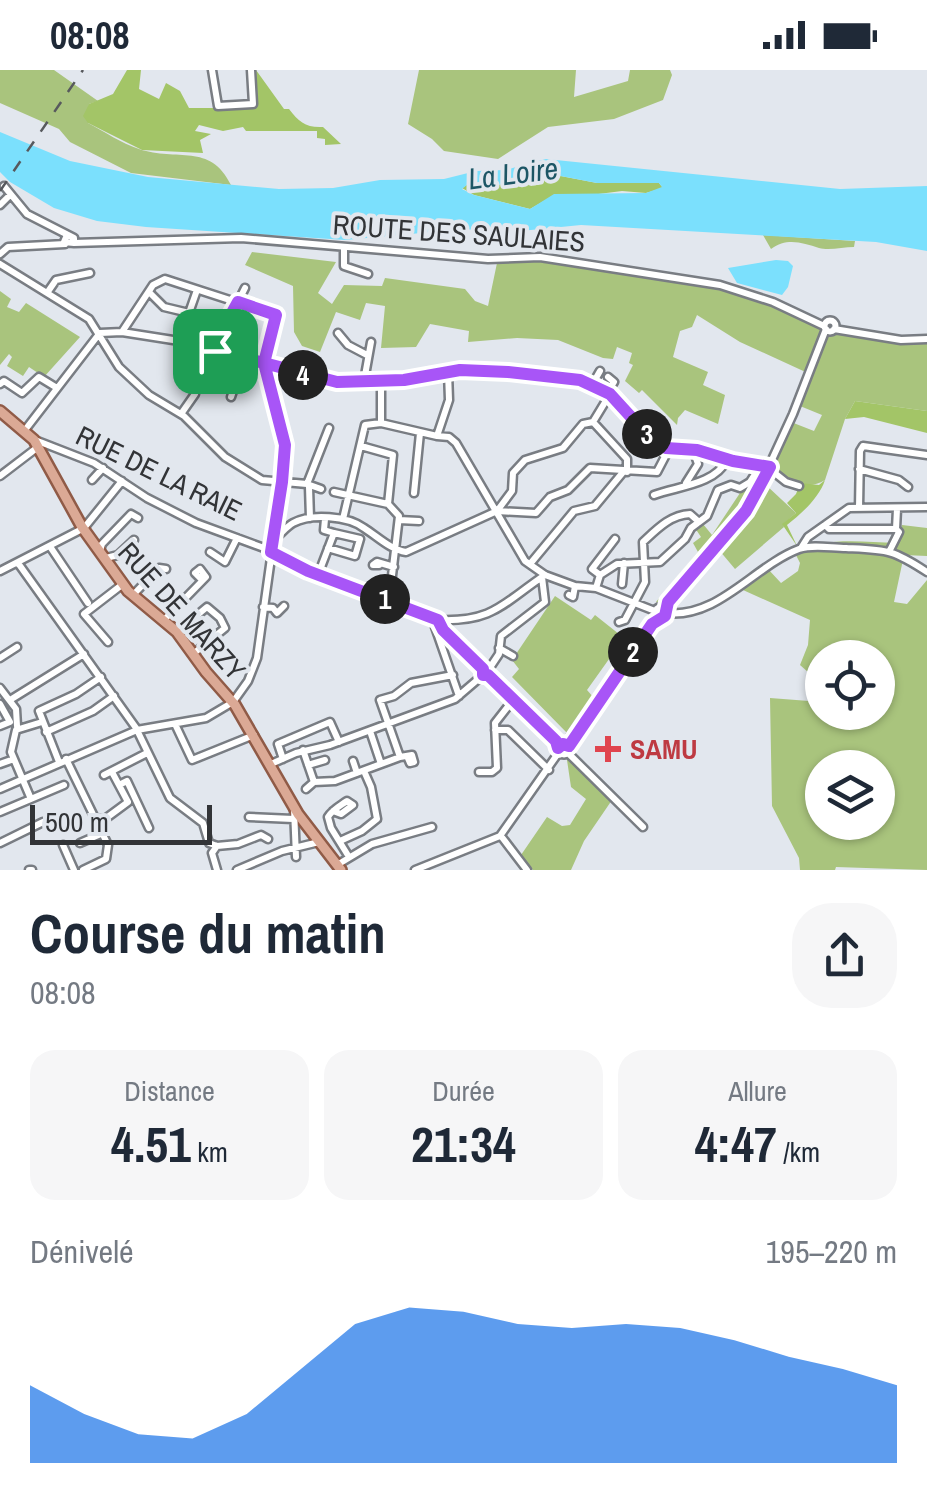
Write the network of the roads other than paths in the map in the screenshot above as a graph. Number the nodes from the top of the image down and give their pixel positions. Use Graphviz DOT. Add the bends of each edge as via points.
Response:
graph roads {
  1 [pos="212,70"];
  2 [pos="251,70"];
  3 [pos="2,184"];
  4 [pos="10,195"];
  5 [pos="0,205"];
  6 [pos="67,238"];
  7 [pos="344,248"];
  8 [pos="0,254"];
  9 [pos="0,264"];
  10 [pos="90,274"];
  11 [pos="368,274"];
  12 [pos="245,288"];
  13 [pos="197,290"];
  14 [pos="148,292"];
  15 [pos="47,294"];
  16 [pos="238,302"];
  17 [pos="830,327"];
  18 [pos="122,332"];
  19 [pos="100,333"];
  20 [pos="338,333"];
  21 [pos="927,340"];
  22 [pos="371,342"];
  23 [pos="214,350"];
  24 [pos="367,355"];
  25 [pos="244,358"];
  26 [pos="264,363"];
  27 [pos="600,371"];
  28 [pos="448,372"];
  29 [pos="608,377"];
  30 [pos="381,380"];
  31 [pos="364,381"];
  32 [pos="0,384"];
  33 [pos="592,385"];
  34 [pos="57,388"];
  35 [pos="609,393"];
  36 [pos="195,394"];
  37 [pos="231,397"];
  38 [pos="0,411"];
  39 [pos="182,414"];
  40 [pos="593,422"];
  41 [pos="381,423"];
  42 [pos="329,428"];
  43 [pos="25,430"];
  44 [pos="420,433"];
  45 [pos="437,436"];
  46 [pos="36,444"];
  47 [pos="361,446"];
  48 [pos="20,449"];
  49 [pos="669,449"];
  50 [pos="693,449"];
  51 [pos="927,455"];
  52 [pos="27,456"];
  53 [pos="726,460"];
  54 [pos="766,466"];
  55 [pos="102,468"];
  56 [pos="860,470"];
  57 [pos="625,472"];
  58 [pos="0,476"];
  59 [pos="92,480"];
  60 [pos="282,480"];
  61 [pos="122,481"];
  62 [pos="308,485"];
  63 [pos="684,486"];
  64 [pos="798,486"];
  65 [pos="908,487"];
  66 [pos="321,489"];
  67 [pos="334,492"];
  68 [pos="414,493"];
  69 [pos="654,495"];
  70 [pos="349,496"];
  71 [pos="388,504"];
  72 [pos="927,507"];
  73 [pos="859,508"];
  74 [pos="896,509"];
  75 [pos="496,511"];
  76 [pos="310,518"];
  77 [pos="325,519"];
  78 [pos="343,519"];
  79 [pos="125,520"];
  80 [pos="399,520"];
  81 [pos="420,521"];
  82 [pos="699,522"];
  83 [pos="825,525"];
  84 [pos="83,529"];
  85 [pos="896,529"];
  86 [pos="332,536"];
  87 [pos="237,538"];
  88 [pos="616,539"];
  89 [pos="134,540"];
  90 [pos="805,544"];
  91 [pos="270,546"];
  92 [pos="50,548"];
  93 [pos="328,548"];
  94 [pos="396,549"];
  95 [pos="890,550"];
  96 [pos="210,552"];
  97 [pos="102,555"];
  98 [pos="18,563"];
  99 [pos="624,563"];
  100 [pos="647,563"];
  101 [pos="530,564"];
  102 [pos="378,565"];
  103 [pos="394,567"];
  104 [pos="166,569"];
  105 [pos="0,571"];
  106 [pos="927,572"];
  107 [pos="318,574"];
  108 [pos="600,575"];
  109 [pos="544,576"];
  110 [pos="202,580"];
  111 [pos="122,584"];
  112 [pos="622,584"];
  113 [pos="575,586"];
  114 [pos="596,588"];
  115 [pos="132,595"];
  116 [pos="569,595"];
  117 [pos="390,601"];
  118 [pos="635,602"];
  119 [pos="88,604"];
  120 [pos="263,607"];
  121 [pos="274,608"];
  122 [pos="662,611"];
  123 [pos="163,621"];
  124 [pos="619,622"];
  125 [pos="438,623"];
  126 [pos="177,632"];
  127 [pos="108,642"];
  128 [pos="17,647"];
  129 [pos="499,648"];
  130 [pos="84,654"];
  131 [pos="193,654"];
  132 [pos="513,656"];
  133 [pos="0,658"];
  134 [pos="55,660"];
  135 [pos="60,670"];
  136 [pos="486,672"];
  137 [pos="453,675"];
  138 [pos="101,677"];
  139 [pos="0,688"];
  140 [pos="114,696"];
  141 [pos="460,696"];
  142 [pos="10,700"];
  143 [pos="514,700"];
  144 [pos="233,702"];
  145 [pos="0,704"];
  146 [pos="42,722"];
  147 [pos="175,724"];
  148 [pos="388,724"];
  149 [pos="0,726"];
  150 [pos="17,729"];
  151 [pos="136,730"];
  152 [pos="495,730"];
  153 [pos="370,731"];
  154 [pos="46,732"];
  155 [pos="255,735"];
  156 [pos="339,742"];
  157 [pos="563,748"];
  158 [pos="304,750"];
  159 [pos="147,753"];
  160 [pos="14,759"];
  161 [pos="283,759"];
  162 [pos="63,760"];
  163 [pos="325,760"];
  164 [pos="352,761"];
  165 [pos="0,764"];
  166 [pos="270,764"];
  167 [pos="381,764"];
  168 [pos="308,765"];
  169 [pos="549,770"];
  170 [pos="361,772"];
  171 [pos="480,772"];
  172 [pos="22,780"];
  173 [pos="314,782"];
  174 [pos="64,785"];
  175 [pos="306,788"];
  176 [pos="0,789"];
  177 [pos="31,800"];
  178 [pos="132,800"];
  179 [pos="334,810"];
  180 [pos="0,812"];
  181 [pos="293,815"];
  182 [pos="249,817"];
  183 [pos="97,819"];
  184 [pos="43,822"];
  185 [pos="432,827"];
  186 [pos="643,827"];
  187 [pos="149,828"];
  188 [pos="102,832"];
  189 [pos="501,836"];
  190 [pos="340,841"];
  191 [pos="80,842"];
  192 [pos="319,842"];
  193 [pos="0,843"];
  194 [pos="64,845"];
  195 [pos="217,846"];
  196 [pos="296,853"];
  197 [pos="272,855"];
  198 [pos="349,857"];
  199 [pos="96,867"];
  200 [pos="339,867"];
  201 [pos="74,870"];
  202 [pos="83,870"];
  203 [pos="217,870"];
  204 [pos="237,870"];
  205 [pos="415,870"];
  206 [pos="528,870"];
  1 -- 2 [label="street" via="218,106 254,104"];
  3 -- 4 [label="street"];
  4 -- 5 [label="street"];
  4 -- 6 [label="street"];
  6 -- 7 [label="street, ROUTE DES SAULAIES" via="241,238"];
  6 -- 8 [label="street, ROUTE DES SAULAIES"];
  7 -- 11 [label="street" via="344,266"];
  7 -- 17 [label="street, ROUTE DES SAULAIES" via="588,264 720,286"];
  9 -- 15 [label="street"];
  10 -- 15 [label="street" via="56,280"];
  12 -- 16 [label="street"];
  13 -- 14 [label="street" via="165,279"];
  13 -- 14 [label="street" via="188,313 164,307"];
  13 -- 16 [label="street"];
  14 -- 18 [label="street"];
  15 -- 19 [label="street" via="89,318"];
  16 -- 23 [label="street"];
  16 -- 26 [label="street" via="276,315"];
  17 -- 21 [label="street, ROUTE DES SAULAIES"];
  17 -- 54 [label="street"];
  18 -- 19 [label="street"];
  18 -- 23 [label="street"];
  19 -- 34 [label="street"];
  19 -- 39 [label="street" via="119,366"];
  20 -- 24 [label="street"];
  22 -- 24 [label="street"];
  23 -- 25 [label="street"];
  24 -- 31 [label="street"];
  25 -- 26 [label="street"];
  25 -- 37 [label="street"];
  26 -- 31 [label="street" via="337,382"];
  26 -- 60 [label="street" via="284,443"];
  27 -- 33 [label="street"];
  28 -- 30 [label="street"];
  28 -- 33 [label="street" via="508,372"];
  28 -- 45 [label="street" via="449,400"];
  29 -- 35 [label="street" via="614,382"];
  30 -- 31 [label="street"];
  30 -- 41 [label="street"];
  32 -- 34 [label="street" via="22,393 39,376"];
  33 -- 35 [label="street"];
  34 -- 43 [label="street"];
  35 -- 40 [label="street"];
  35 -- 49 [label="street" via="652,440"];
  36 -- 39 [label="street"];
  38 -- 43 [label="main road, RUE DE MARZY"];
  39 -- 60 [label="street" via="242,468 262,480"];
  40 -- 57 [label="street" via="627,458"];
  40 -- 75 [label="street" via="583,424 563,448 525,460"];
  41 -- 44 [label="street"];
  41 -- 47 [label="street" via="365,425"];
  42 -- 62 [label="street"];
  43 -- 46 [label="main road, RUE DE MARZY"];
  44 -- 45 [label="street"];
  44 -- 68 [label="street"];
  45 -- 75 [label="street" via="456,443"];
  46 -- 52 [label="street"];
  46 -- 55 [label="street, RUE DE LA RAIE"];
  46 -- 84 [label="main road, RUE DE MARZY"];
  47 -- 70 [label="street"];
  47 -- 71 [label="street" via="389,453"];
  48 -- 52 [label="street"];
  49 -- 50 [label="street"];
  49 -- 57 [label="street" via="653,474"];
  50 -- 53 [label="street"];
  50 -- 63 [label="street" via="698,464"];
  51 -- 56 [label="street" via="863,446"];
  52 -- 58 [label="street"];
  53 -- 54 [label="street"];
  53 -- 63 [label="street" via="716,474"];
  54 -- 64 [label="street"];
  54 -- 82 [label="street" via="740,488 718,490"];
  54 -- 122 [label="street" via="746,511"];
  55 -- 59 [label="street"];
  55 -- 61 [label="street, RUE DE LA RAIE"];
  56 -- 65 [label="street"];
  56 -- 73 [label="street"];
  57 -- 75 [label="street" via="586,470 536,513"];
  57 -- 101 [label="street" via="595,506 574,511"];
  60 -- 62 [label="street"];
  60 -- 91 [label="street"];
  61 -- 84 [label="street"];
  61 -- 87 [label="street, RUE DE LA RAIE" via="170,511"];
  62 -- 66 [label="street"];
  62 -- 76 [label="street"];
  63 -- 69 [label="street"];
  67 -- 70 [label="street"];
  70 -- 71 [label="street"];
  70 -- 78 [label="street"];
  71 -- 80 [label="street"];
  72 -- 74 [label="street"];
  73 -- 74 [label="street"];
  73 -- 83 [label="street"];
  74 -- 85 [label="street"];
  75 -- 94 [label="street" via="406,552"];
  75 -- 101 [label="street"];
  76 -- 77 [label="street"];
  76 -- 91 [label="street" via="293,523"];
  77 -- 78 [label="street"];
  77 -- 86 [label="street" via="323,535"];
  78 -- 94 [label="street"];
  79 -- 97 [label="street" via="102,544"];
  80 -- 81 [label="street"];
  80 -- 94 [label="street"];
  82 -- 100 [label="street" via="660,562"];
  82 -- 100 [label="street" via="686,513 663,524 642,544"];
  83 -- 85 [label="street"];
  83 -- 90 [label="street"];
  84 -- 92 [label="street"];
  84 -- 97 [label="main road, RUE DE MARZY"];
  85 -- 95 [label="street"];
  86 -- 93 [label="street"];
  86 -- 93 [label="street" via="360,539 355,556"];
  87 -- 91 [label="street, RUE DE LA RAIE"];
  87 -- 96 [label="street" via="225,562"];
  88 -- 108 [label="street" via="592,569"];
  89 -- 97 [label="street" via="118,555"];
  90 -- 95 [label="street"];
  90 -- 122 [label="street" via="716,601 684,614"];
  91 -- 107 [label="street, RUE DE LA RAIE"];
  91 -- 120 [label="street"];
  92 -- 98 [label="street"];
  92 -- 119 [label="street"];
  93 -- 107 [label="street"];
  94 -- 103 [label="street"];
  95 -- 106 [label="street"];
  97 -- 111 [label="main road, RUE DE MARZY"];
  98 -- 105 [label="street"];
  98 -- 130 [label="street"];
  99 -- 100 [label="street"];
  99 -- 108 [label="street"];
  99 -- 112 [label="street"];
  100 -- 118 [label="street"];
  101 -- 109 [label="street"];
  102 -- 103 [label="street"];
  103 -- 117 [label="street"];
  104 -- 115 [label="street" via="159,568"];
  107 -- 117 [label="street, RUE DE LA RAIE"];
  108 -- 114 [label="street"];
  109 -- 113 [label="street"];
  109 -- 125 [label="street" via="486,616"];
  109 -- 129 [label="street" via="544,604 502,636"];
  110 -- 123 [label="street"];
  111 -- 115 [label="main road, RUE DE MARZY"];
  111 -- 127 [label="street" via="84,614"];
  113 -- 114 [label="street"];
  113 -- 116 [label="street"];
  114 -- 118 [label="street"];
  115 -- 123 [label="main road, RUE DE MARZY"];
  117 -- 125 [label="street, RUE DE LA RAIE"];
  118 -- 122 [label="street"];
  118 -- 124 [label="street"];
  120 -- 121 [label="street"];
  120 -- 144 [label="street" via="257,658"];
  122 -- 157 [label="street"];
  123 -- 126 [label="main road, RUE DE MARZY"];
  125 -- 136 [label="street"];
  125 -- 137 [label="street" via="436,637"];
  126 -- 131 [label="main road, RUE DE MARZY"];
  126 -- 131 [label="street" via="208,606 229,626"];
  128 -- 133 [label="street"];
  129 -- 132 [label="street"];
  129 -- 136 [label="street"];
  130 -- 135 [label="street"];
  130 -- 138 [label="street"];
  131 -- 144 [label="main road, RUE DE MARZY"];
  134 -- 135 [label="street"];
  135 -- 142 [label="street"];
  136 -- 141 [label="street"];
  136 -- 143 [label="street"];
  137 -- 141 [label="street"];
  137 -- 148 [label="street" via="410,683 380,700"];
  138 -- 140 [label="street"];
  138 -- 146 [label="street" via="38,711"];
  139 -- 142 [label="street"];
  140 -- 151 [label="street"];
  140 -- 154 [label="street"];
  141 -- 148 [label="street"];
  142 -- 150 [label="street"];
  143 -- 152 [label="street"];
  143 -- 157 [label="street"];
  144 -- 147 [label="street" via="206,718"];
  144 -- 155 [label="main road, RUE DE MARZY"];
  145 -- 149 [label="street" via="10,722"];
  146 -- 150 [label="street"];
  146 -- 154 [label="street"];
  147 -- 151 [label="street"];
  147 -- 155 [label="street" via="192,760"];
  148 -- 153 [label="street"];
  148 -- 167 [label="street" via="404,757"];
  150 -- 160 [label="street"];
  151 -- 159 [label="street"];
  151 -- 162 [label="street"];
  152 -- 169 [label="street" via="508,730"];
  152 -- 171 [label="street" via="497,768"];
  153 -- 156 [label="street"];
  153 -- 167 [label="street"];
  154 -- 162 [label="street"];
  155 -- 166 [label="main road, RUE DE MARZY"];
  156 -- 158 [label="street"];
  156 -- 161 [label="street" via="330,722 278,744"];
  157 -- 169 [label="street"];
  157 -- 186 [label="street"];
  158 -- 161 [label="street"];
  158 -- 168 [label="street"];
  159 -- 178 [label="street" via="108,774 119,785 127,782"];
  159 -- 195 [label="street" via="170,798 202,823"];
  160 -- 165 [label="street"];
  160 -- 172 [label="street"];
  161 -- 166 [label="street"];
  162 -- 172 [label="street"];
  162 -- 183 [label="street"];
  163 -- 168 [label="street"];
  164 -- 170 [label="street"];
  166 -- 181 [label="main road, RUE DE MARZY"];
  167 -- 170 [label="street"];
  168 -- 173 [label="street"];
  169 -- 189 [label="street"];
  170 -- 173 [label="street"];
  170 -- 190 [label="street" via="377,820"];
  172 -- 176 [label="street"];
  172 -- 177 [label="street"];
  173 -- 175 [label="street"];
  174 -- 177 [label="street"];
  177 -- 180 [label="street"];
  178 -- 183 [label="street"];
  178 -- 187 [label="street"];
  179 -- 190 [label="street" via="328,820"];
  181 -- 182 [label="street"];
  181 -- 192 [label="main road, RUE DE MARZY"];
  181 -- 196 [label="street"];
  183 -- 188 [label="street"];
  184 -- 193 [label="street"];
  185 -- 198 [label="street"];
  188 -- 191 [label="street"];
  188 -- 199 [label="street" via="108,855"];
  189 -- 205 [label="street"];
  189 -- 206 [label="street"];
  190 -- 198 [label="street"];
  192 -- 196 [label="street"];
  192 -- 200 [label="main road, RUE DE MARZY"];
  194 -- 201 [label="street"];
  195 -- 197 [label="street" via="266,831"];
  195 -- 203 [label="street"];
  196 -- 197 [label="street"];
  197 -- 204 [label="street"];
  198 -- 200 [label="street"];
  199 -- 202 [label="street"];
}
